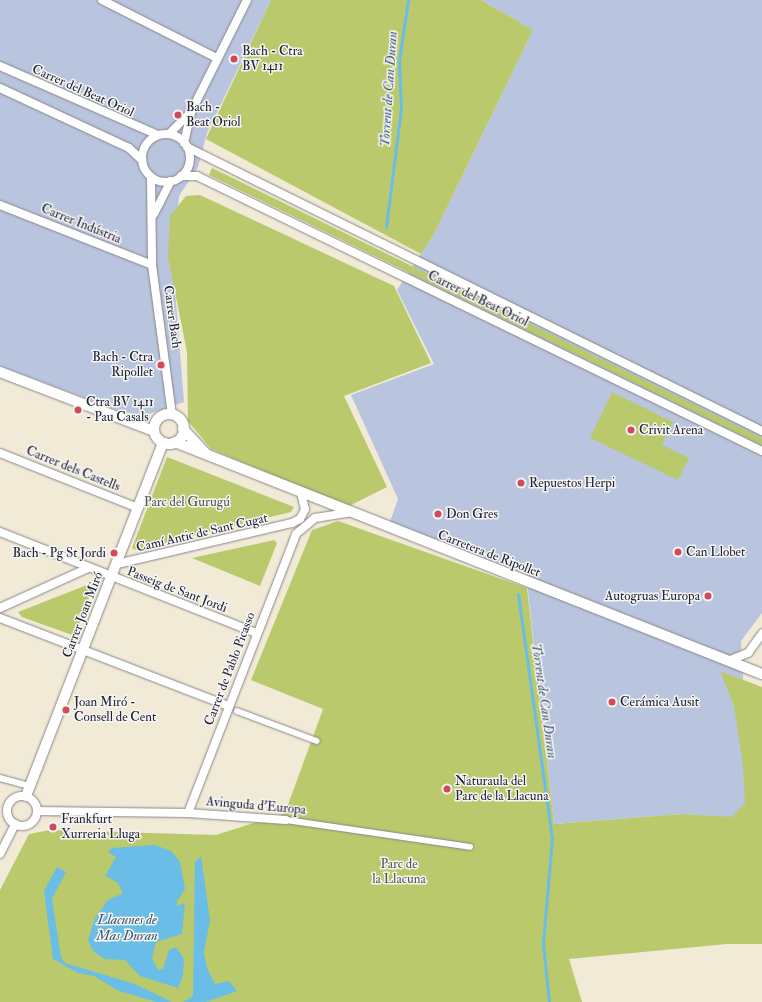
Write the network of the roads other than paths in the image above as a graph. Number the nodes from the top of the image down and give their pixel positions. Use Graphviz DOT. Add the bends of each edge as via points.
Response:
graph roads {
  1 [pos="102,0"];
  2 [pos="247,0"];
  3 [pos="216,58"];
  4 [pos="0,66"];
  5 [pos="0,88"];
  6 [pos="191,112"];
  7 [pos="169,134"];
  8 [pos="158,135"];
  9 [pos="186,145"];
  10 [pos="142,160"];
  11 [pos="181,176"];
  12 [pos="151,177"];
  13 [pos="171,181"];
  14 [pos="0,204"];
  15 [pos="152,223"];
  16 [pos="152,265"];
  17 [pos="0,372"];
  18 [pos="172,415"];
  19 [pos="183,429"];
  20 [pos="154,431"];
  21 [pos="762,431"];
  22 [pos="175,442"];
  23 [pos="163,443"];
  24 [pos="762,451"];
  25 [pos="0,453"];
  26 [pos="207,456"];
  27 [pos="301,493"];
  28 [pos="138,508"];
  29 [pos="348,512"];
  30 [pos="292,523"];
  31 [pos="0,532"];
  32 [pos="296,534"];
  33 [pos="117,564"];
  34 [pos="88,568"];
  35 [pos="112,578"];
  36 [pos="0,608"];
  37 [pos="0,618"];
  38 [pos="257,633"];
  39 [pos="762,634"];
  40 [pos="83,650"];
  41 [pos="728,661"];
  42 [pos="762,674"];
  43 [pos="228,706"];
  44 [pos="237,711"];
  45 [pos="318,741"];
  46 [pos="0,778"];
  47 [pos="30,786"];
  48 [pos="26,796"];
  49 [pos="4,808"];
  50 [pos="37,811"];
  51 [pos="188,813"];
  52 [pos="286,820"];
  53 [pos="16,824"];
  54 [pos="470,847"];
  55 [pos="0,854"];
  1 -- 3 [label="street"];
  2 -- 3 [label="street"];
  3 -- 6 [label="street"];
  4 -- 8 [label="street, Carrer del Beat Oriol"];
  5 -- 10 [label="street" via="129,148"];
  6 -- 7 [label="street"];
  6 -- 9 [label="street"];
  7 -- 8 [label="street, Carrer del Beat Oriol"];
  7 -- 9 [label="street, Carrer del Beat Oriol"];
  8 -- 10 [label="street" via="146,144"];
  9 -- 11 [label="street" via="190,159"];
  9 -- 21 [label="street, Carrer del Beat Oriol"];
  10 -- 12 [label="street"];
  11 -- 13 [label="street"];
  11 -- 24 [label="street, Carrer del Beat Oriol" via="197,176"];
  12 -- 13 [label="street"];
  12 -- 15 [label="street, Carrer Bach"];
  13 -- 15 [label="street, Carrer Bach" via="158,201"];
  14 -- 16 [label="street, Carrer Indústria"];
  15 -- 16 [label="street, Carrer Bach"];
  16 -- 18 [label="street, Carrer Bach"];
  17 -- 20 [label="street"];
  18 -- 19 [label="street" via="181,421"];
  18 -- 20 [label="street" via="158,419"];
  19 -- 22 [label="street"];
  19 -- 26 [label="street, Carretera de Ripollet"];
  20 -- 23 [label="street"];
  22 -- 23 [label="street"];
  22 -- 26 [label="street, Carretera de Ripollet"];
  23 -- 28 [label="street, Carrer Joan Miró"];
  25 -- 28 [label="street, Carrer dels Castells"];
  26 -- 27 [label="street, Carretera de Ripollet"];
  27 -- 29 [label="street, Carretera de Ripollet"];
  27 -- 30 [label="street" via="305,509 300,519"];
  28 -- 33 [label="street, Carrer Joan Miró"];
  29 -- 32 [label="street, Carrer de Pablo Picasso" via="315,518"];
  29 -- 41 [label="street, Carretera de Ripollet"];
  30 -- 32 [label="street"];
  30 -- 33 [label="street, Camí Antic de Sant Cugat"];
  31 -- 34 [label="street, Passeig de Sant Jordi"];
  32 -- 38 [label="street, Carrer de Pablo Picasso"];
  33 -- 35 [label="street, Carrer Joan Miró"];
  34 -- 35 [label="street, Passeig de Sant Jordi"];
  34 -- 36 [label="street"];
  35 -- 38 [label="street, Passeig de Sant Jordi"];
  35 -- 40 [label="street, Carrer Joan Miró"];
  37 -- 40 [label="street"];
  38 -- 43 [label="street, Carrer de Pablo Picasso"];
  39 -- 41 [label="street" via="748,653"];
  40 -- 43 [label="street"];
  40 -- 47 [label="street, Carrer Joan Miró"];
  41 -- 42 [label="street, Carretera de Ripollet"];
  43 -- 51 [label="street, Carrer de Pablo Picasso"];
  44 -- 45 [label="street"];
  46 -- 47 [label="street"];
  47 -- 48 [label="street, Carrer Joan Miró"];
  48 -- 49 [label="street" via="14,798"];
  48 -- 50 [label="street" via="35,803"];
  49 -- 53 [label="street"];
  50 -- 51 [label="street, Avinguda d'Europa"];
  50 -- 53 [label="street" via="30,823"];
  51 -- 52 [label="street, Avinguda d'Europa"];
  52 -- 54 [label="street, Avinguda d'Europa"];
  53 -- 55 [label="street"];
}
